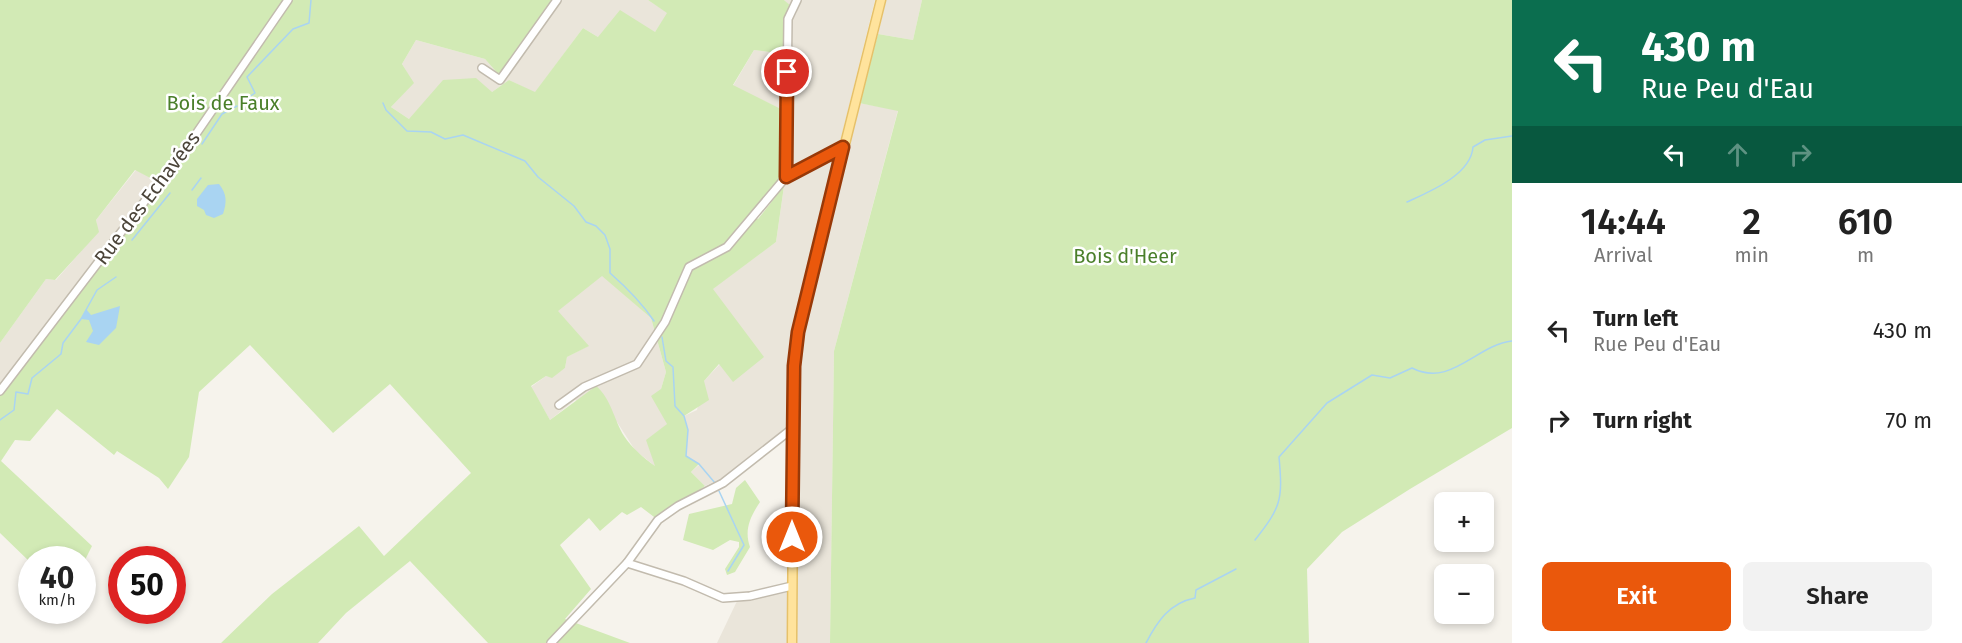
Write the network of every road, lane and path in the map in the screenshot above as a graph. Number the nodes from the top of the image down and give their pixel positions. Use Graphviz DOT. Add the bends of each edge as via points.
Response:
graph roads {
  1 [pos="288,0"];
  2 [pos="556,0"];
  3 [pos="797,0"];
  4 [pos="881,0"];
  5 [pos="482,68"];
  6 [pos="843,147"];
  7 [pos="786,177"];
  8 [pos="0,391"];
  9 [pos="560,405"];
  10 [pos="793,428"];
  11 [pos="627,563"];
  12 [pos="792,586"];
  13 [pos="789,642"];
  14 [pos="551,643"];
  1 -- 8 [label="street, Rue des Echavées" via="202,126"];
  2 -- 5 [label="street" via="500,80"];
  3 -- 7 [label="street" via="788,19"];
  4 -- 6 [label="main road"];
  6 -- 7 [label="street"];
  6 -- 10 [label="main road" via="798,332"];
  7 -- 9 [label="street" via="727,246 689,267 665,322 637,364 584,387"];
  10 -- 11 [label="street" via="723,483 658,520"];
  10 -- 12 [label="main road"];
  11 -- 12 [label="street" via="723,598"];
  11 -- 14 [label="street"];
  12 -- 13 [label="main road"];
}
